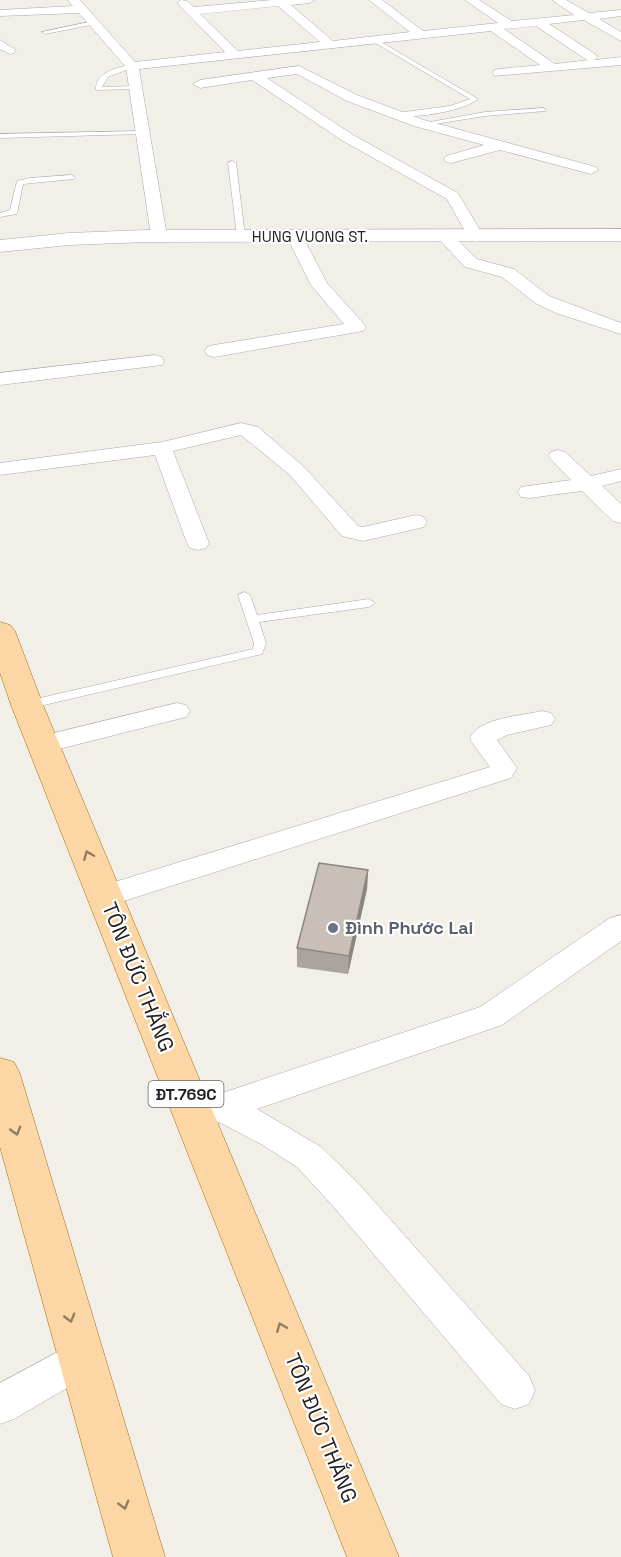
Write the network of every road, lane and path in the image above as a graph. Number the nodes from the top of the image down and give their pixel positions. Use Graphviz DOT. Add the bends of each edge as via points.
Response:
graph roads {
  1 [pos="180,0"];
  2 [pos="309,0"];
  3 [pos="375,0"];
  4 [pos="471,0"];
  5 [pos="558,0"];
  6 [pos="281,3"];
  7 [pos="78,4"];
  8 [pos="191,11"];
  9 [pos="0,13"];
  10 [pos="621,13"];
  11 [pos="586,17"];
  12 [pos="538,22"];
  13 [pos="94,24"];
  14 [pos="510,25"];
  15 [pos="493,27"];
  16 [pos="45,32"];
  17 [pos="421,35"];
  18 [pos="621,37"];
  19 [pos="374,40"];
  20 [pos="331,45"];
  21 [pos="235,55"];
  22 [pos="593,60"];
  23 [pos="621,61"];
  24 [pos="132,66"];
  25 [pos="553,68"];
  26 [pos="499,74"];
  27 [pos="612,74"];
  28 [pos="256,77"];
  29 [pos="200,84"];
  30 [pos="129,88"];
  31 [pos="544,110"];
  32 [pos="397,115"];
  33 [pos="422,124"];
  34 [pos="142,132"];
  35 [pos="0,136"];
  36 [pos="500,145"];
  37 [pos="451,159"];
  38 [pos="232,163"];
  39 [pos="591,171"];
  40 [pos="71,177"];
  41 [pos="0,215"];
  42 [pos="159,236"];
  43 [pos="242,236"];
  44 [pos="621,236"];
  45 [pos="295,237"];
  46 [pos="445,237"];
  47 [pos="476,237"];
  48 [pos="0,246"];
  49 [pos="621,329"];
  50 [pos="213,351"];
  51 [pos="155,362"];
  52 [pos="0,379"];
  53 [pos="162,447"];
  54 [pos="558,456"];
  55 [pos="0,468"];
  56 [pos="621,475"];
  57 [pos="586,484"];
  58 [pos="530,492"];
  59 [pos="621,516"];
  60 [pos="416,522"];
  61 [pos="198,543"];
  62 [pos="244,595"];
  63 [pos="369,603"];
  64 [pos="252,619"];
  65 [pos="0,631"];
  66 [pos="27,705"];
  67 [pos="177,711"];
  68 [pos="542,719"];
  69 [pos="43,744"];
  70 [pos="105,896"];
  71 [pos="621,926"];
  72 [pos="0,1076"];
  73 [pos="208,1111"];
  74 [pos="82,1358"];
  75 [pos="515,1390"];
  76 [pos="0,1405"];
  77 [pos="139,1557"];
  78 [pos="373,1557"];
  1 -- 8 [label="street"];
  2 -- 6 [label="street"];
  3 -- 17 [label="street"];
  4 -- 14 [label="street"];
  5 -- 11 [label="street"];
  6 -- 8 [label="street"];
  6 -- 20 [label="street"];
  7 -- 9 [label="street"];
  7 -- 13 [label="street"];
  8 -- 21 [label="street"];
  10 -- 11 [label="street"];
  11 -- 12 [label="street"];
  11 -- 18 [label="street"];
  12 -- 14 [label="street"];
  12 -- 22 [label="street"];
  13 -- 16 [label="lane"];
  13 -- 24 [label="street"];
  14 -- 15 [label="street"];
  15 -- 17 [label="street"];
  15 -- 25 [label="street"];
  17 -- 19 [label="street"];
  19 -- 20 [label="street"];
  19 -- 32 [label="lane" via="475,99 467,104"];
  20 -- 21 [label="street"];
  21 -- 24 [label="street"];
  22 -- 23 [label="street"];
  22 -- 25 [label="street"];
  22 -- 27 [label="street"];
  24 -- 30 [label="street"];
  24 -- 30 [label="lane" via="103,77 99,90"];
  25 -- 26 [label="street"];
  28 -- 29 [label="street"];
  28 -- 32 [label="street" via="299,70 352,98"];
  28 -- 47 [label="street" via="348,138 453,196"];
  30 -- 34 [label="street"];
  31 -- 33 [label="lane"];
  32 -- 33 [label="street"];
  33 -- 36 [label="street"];
  34 -- 35 [label="lane"];
  34 -- 42 [label="street"];
  36 -- 37 [label="street"];
  36 -- 39 [label="street"];
  38 -- 43 [label="lane"];
  40 -- 41 [label="lane" via="20,183 14,212"];
  42 -- 43 [label="street, HUNG VUONG ST."];
  42 -- 48 [label="street, HUNG VUONG ST."];
  43 -- 45 [label="street, HUNG VUONG ST."];
  44 -- 47 [label="street, HUNG VUONG ST."];
  45 -- 46 [label="street, HUNG VUONG ST."];
  45 -- 50 [label="street" via="320,285 357,327"];
  46 -- 47 [label="street, HUNG VUONG ST."];
  46 -- 49 [label="street" via="471,263 508,273 543,300"];
  51 -- 52 [label="street"];
  53 -- 55 [label="street"];
  53 -- 60 [label="street" via="230,430 251,431 316,490 350,531 363,534"];
  53 -- 61 [label="street"];
  54 -- 57 [label="street"];
  56 -- 57 [label="street"];
  57 -- 58 [label="street"];
  57 -- 59 [label="street"];
  62 -- 64 [label="lane"];
  63 -- 64 [label="lane"];
  64 -- 66 [label="lane" via="260,643 258,651"];
  65 -- 66 [label="main road, TÔN ĐỨC THẮNG / ĐT.769C"];
  66 -- 69 [label="main road, TÔN ĐỨC THẮNG / ĐT.769C"];
  67 -- 69 [label="street"];
  68 -- 70 [label="street" via="483,737 502,763 502,772"];
  70 -- 69 [label="main road, TÔN ĐỨC THẮNG / ĐT.769C, one-way"];
  70 -- 73 [label="main road, TÔN ĐỨC THẮNG / ĐT.769C"];
  71 -- 73 [label="street" via="491,1016"];
  72 -- 74 [label="main road, one-way"];
  73 -- 75 [label="street" via="273,1134 309,1157"];
  78 -- 73 [label="main road, TÔN ĐỨC THẮNG / ĐT.769C, one-way"];
  74 -- 76 [label="street"];
  74 -- 77 [label="main road, one-way"];
}
